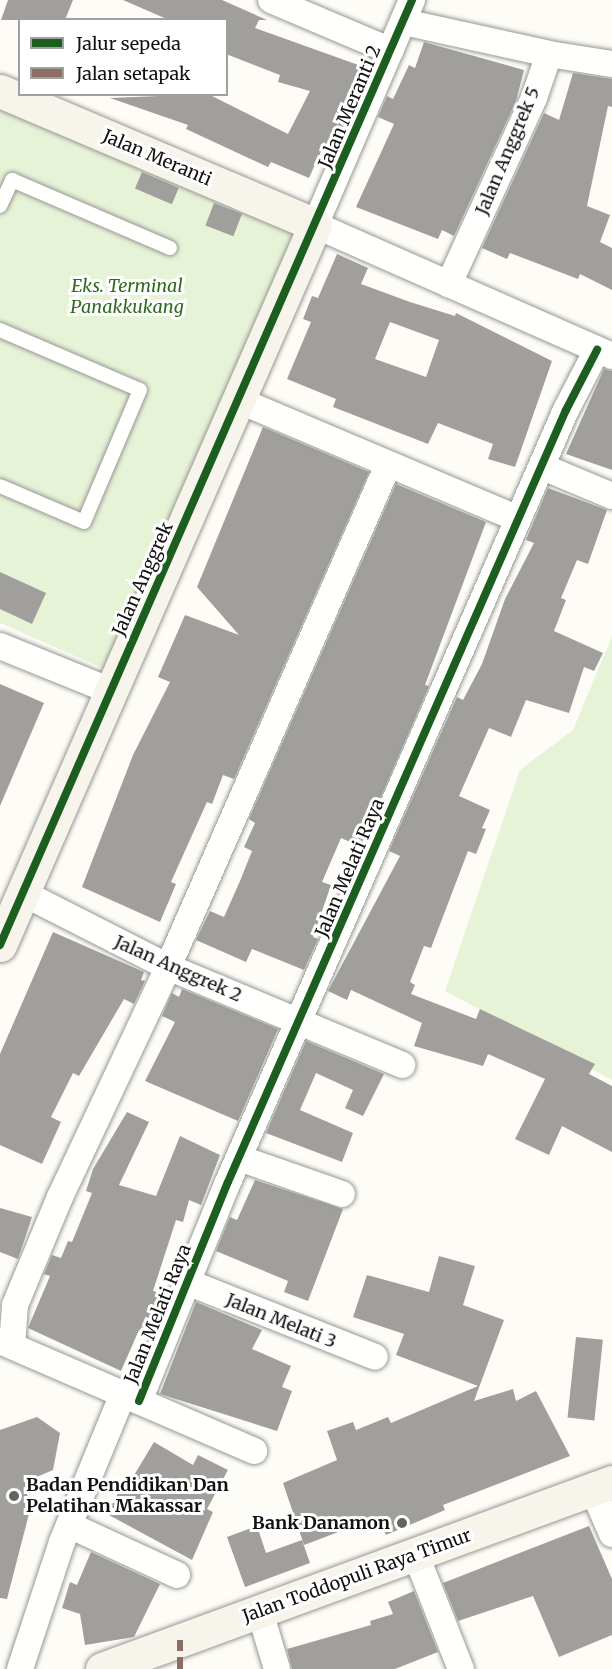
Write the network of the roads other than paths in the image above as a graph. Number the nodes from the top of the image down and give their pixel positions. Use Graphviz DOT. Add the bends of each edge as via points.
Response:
graph roads {
  1 [pos="271,0"];
  2 [pos="408,11"];
  3 [pos="390,51"];
  4 [pos="549,54"];
  5 [pos="612,64"];
  6 [pos="0,91"];
  7 [pos="0,206"];
  8 [pos="315,225"];
  9 [pos="170,248"];
  10 [pos="449,284"];
  11 [pos="0,330"];
  12 [pos="604,353"];
  13 [pos="238,400"];
  14 [pos="387,465"];
  15 [pos="543,468"];
  16 [pos="0,486"];
  17 [pos="612,496"];
  18 [pos="518,519"];
  19 [pos="0,646"];
  20 [pos="111,691"];
  21 [pos="23,893"];
  22 [pos="0,945"];
  23 [pos="168,967"];
  24 [pos="300,1022"];
  25 [pos="402,1065"];
  26 [pos="239,1158"];
  27 [pos="342,1194"];
  28 [pos="187,1282"];
  29 [pos="6,1343"];
  30 [pos="375,1358"];
  31 [pos="131,1397"];
  32 [pos="254,1451"];
  33 [pos="602,1486"];
  34 [pos="69,1525"];
  35 [pos="612,1534"];
  36 [pos="416,1555"];
  37 [pos="177,1575"];
  38 [pos="260,1612"];
  39 [pos="20,1669"];
  40 [pos="102,1669"];
  41 [pos="277,1669"];
  42 [pos="461,1669"];
  1 -- 3 [label="street"];
  2 -- 3 [label="street, Jalan Meranti 2"];
  2 -- 4 [label="street"];
  3 -- 8 [label="street, Jalan Meranti 2"];
  4 -- 5 [label="street"];
  4 -- 10 [label="street, Jalan Anggrek 5" via="534,98"];
  6 -- 8 [label="street, Jalan Meranti"];
  7 -- 9 [label="lane" via="12,180"];
  8 -- 10 [label="street"];
  8 -- 13 [label="street, Jalan Anggrek"];
  10 -- 12 [label="street"];
  11 -- 16 [label="lane" via="140,390 84,522"];
  12 -- 15 [label="street, Jalan Melati Raya"];
  13 -- 14 [label="street"];
  13 -- 20 [label="street, Jalan Anggrek"];
  14 -- 18 [label="street"];
  14 -- 23 [label="street"];
  15 -- 17 [label="street"];
  15 -- 18 [label="street, Jalan Melati Raya"];
  18 -- 24 [label="street, Jalan Melati Raya"];
  19 -- 20 [label="street"];
  20 -- 21 [label="street, Jalan Anggrek"];
  21 -- 22 [label="street, Jalan Anggrek"];
  21 -- 23 [label="street, Jalan Anggrek 2"];
  23 -- 24 [label="street, Jalan Anggrek 2"];
  23 -- 29 [label="street" via="51,1219 15,1305"];
  24 -- 25 [label="street, Jalan Anggrek 2"];
  24 -- 26 [label="street, Jalan Melati Raya"];
  26 -- 27 [label="street"];
  26 -- 28 [label="street, Jalan Melati Raya"];
  28 -- 30 [label="street, Jalan Melati 3"];
  28 -- 31 [label="street, Jalan Melati Raya"];
  29 -- 31 [label="street"];
  31 -- 32 [label="street"];
  31 -- 34 [label="street, Jalan Melati Raya"];
  33 -- 35 [label="street"];
  33 -- 36 [label="street, Jalan Toddopuli Raya Timur"];
  34 -- 37 [label="street"];
  34 -- 39 [label="street, Jalan Melati Raya"];
  36 -- 38 [label="street, Jalan Toddopuli Raya Timur"];
  36 -- 42 [label="street"];
  38 -- 40 [label="street, Jalan Toddopuli Raya Timur"];
  38 -- 41 [label="street"];
}
